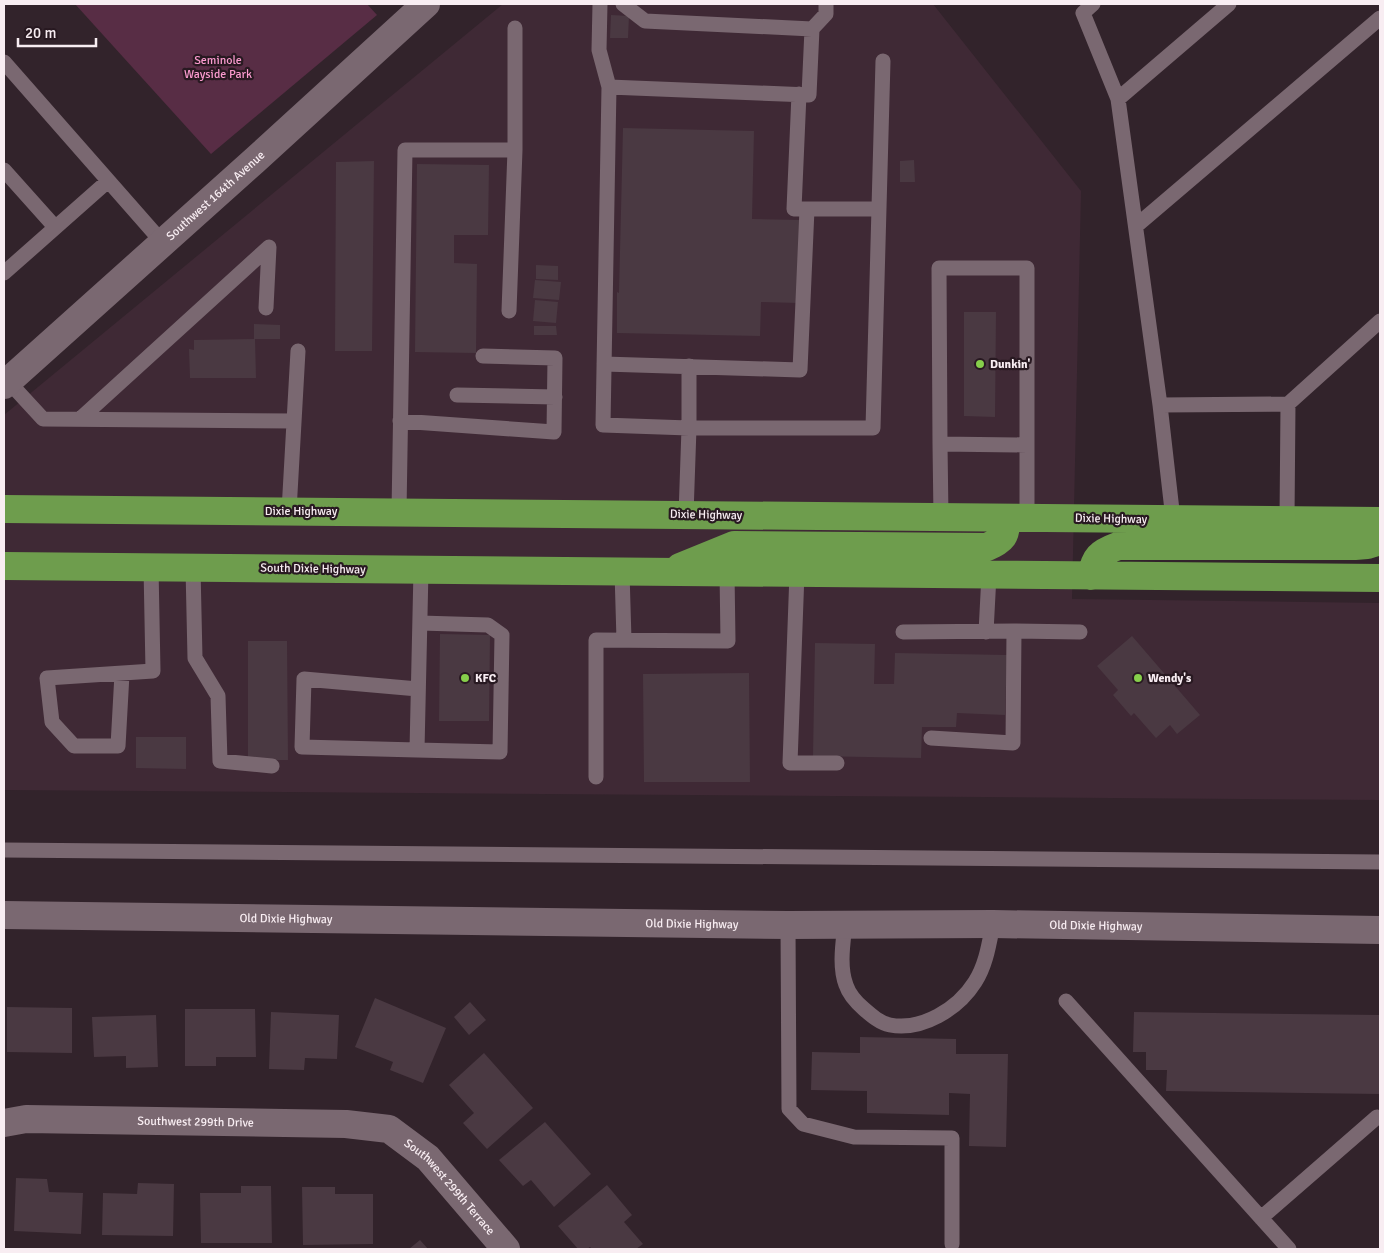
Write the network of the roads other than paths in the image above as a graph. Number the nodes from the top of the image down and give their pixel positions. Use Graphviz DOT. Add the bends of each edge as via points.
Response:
graph roads {
  1 [pos="426,4"];
  2 [pos="600,4"];
  3 [pos="623,4"];
  4 [pos="826,4"];
  5 [pos="1093,4"];
  6 [pos="1229,4"];
  7 [pos="1380,18"];
  8 [pos="515,28"];
  9 [pos="812,29"];
  10 [pos="883,61"];
  11 [pos="4,62"];
  12 [pos="609,87"];
  13 [pos="798,94"];
  14 [pos="1118,99"];
  15 [pos="516,150"];
  16 [pos="4,170"];
  17 [pos="108,181"];
  18 [pos="807,209"];
  19 [pos="879,209"];
  20 [pos="1136,226"];
  21 [pos="56,227"];
  22 [pos="163,244"];
  23 [pos="4,273"];
  24 [pos="266,308"];
  25 [pos="509,311"];
  26 [pos="1380,321"];
  27 [pos="298,351"];
  28 [pos="483,356"];
  29 [pos="604,364"];
  30 [pos="689,366"];
  31 [pos="6,383"];
  32 [pos="457,395"];
  33 [pos="555,396"];
  34 [pos="1288,404"];
  35 [pos="1160,405"];
  36 [pos="80,419"];
  37 [pos="294,421"];
  38 [pos="400,421"];
  39 [pos="689,428"];
  40 [pos="940,444"];
  41 [pos="1027,445"];
  42 [pos="4,509"];
  43 [pos="31,510"];
  44 [pos="289,511"];
  45 [pos="399,512"];
  46 [pos="686,514"];
  47 [pos="941,517"];
  48 [pos="1017,518"];
  49 [pos="1173,519"];
  50 [pos="1287,520"];
  51 [pos="1380,521"];
  52 [pos="4,529"];
  53 [pos="1380,541"];
  54 [pos="4,566"];
  55 [pos="151,567"];
  56 [pos="193,568"];
  57 [pos="421,570"];
  58 [pos="622,572"];
  59 [pos="667,572"];
  60 [pos="727,572"];
  61 [pos="797,573"];
  62 [pos="989,575"];
  63 [pos="1091,576"];
  64 [pos="1380,578"];
  65 [pos="420,623"];
  66 [pos="1014,631"];
  67 [pos="903,632"];
  68 [pos="986,632"];
  69 [pos="1080,632"];
  70 [pos="624,640"];
  71 [pos="122,674"];
  72 [pos="418,689"];
  73 [pos="931,738"];
  74 [pos="417,750"];
  75 [pos="837,763"];
  76 [pos="272,766"];
  77 [pos="596,777"];
  78 [pos="4,850"];
  79 [pos="1380,862"];
  80 [pos="4,915"];
  81 [pos="845,924"];
  82 [pos="993,924"];
  83 [pos="788,925"];
  84 [pos="1380,930"];
  85 [pos="1066,1001"];
  86 [pos="1377,1117"];
  87 [pos="4,1123"];
  88 [pos="390,1129"];
  89 [pos="1261,1218"];
  90 [pos="952,1244"];
  91 [pos="506,1249"];
  92 [pos="1289,1249"];
  1 -- 22 [label="street, Southwest 164th Avenue"];
  2 -- 12 [label="lane" via="599,50"];
  3 -- 9 [label="lane" via="645,21"];
  4 -- 9 [label="lane" via="826,14"];
  5 -- 14 [label="lane" via="1082,13"];
  6 -- 14 [label="lane"];
  7 -- 20 [label="lane"];
  8 -- 15 [label="lane"];
  9 -- 13 [label="lane" via="808,94"];
  10 -- 19 [label="lane"];
  11 -- 17 [label="lane"];
  12 -- 13 [label="lane"];
  12 -- 29 [label="lane"];
  13 -- 18 [label="lane" via="794,209"];
  14 -- 20 [label="lane"];
  15 -- 25 [label="lane"];
  15 -- 38 [label="lane" via="405,150"];
  16 -- 21 [label="lane"];
  17 -- 21 [label="lane"];
  17 -- 22 [label="lane"];
  18 -- 19 [label="lane"];
  18 -- 30 [label="lane" via="800,370"];
  19 -- 39 [label="lane" via="873,428"];
  20 -- 35 [label="lane"];
  21 -- 23 [label="lane"];
  22 -- 31 [label="street, Southwest 164th Avenue"];
  24 -- 36 [label="lane" via="269,248"];
  26 -- 34 [label="lane"];
  27 -- 37 [label="lane"];
  28 -- 33 [label="lane" via="556,358"];
  29 -- 30 [label="lane"];
  29 -- 39 [label="lane" via="603,425"];
  30 -- 39 [label="lane"];
  31 -- 36 [label="lane" via="43,419"];
  32 -- 33 [label="lane"];
  33 -- 38 [label="lane" via="554,432"];
  34 -- 35 [label="lane"];
  34 -- 50 [label="lane"];
  35 -- 49 [label="lane"];
  36 -- 37 [label="lane"];
  37 -- 44 [label="lane"];
  38 -- 45 [label="lane"];
  39 -- 46 [label="lane"];
  40 -- 41 [label="lane"];
  40 -- 41 [label="lane" via="939,268 1027,268"];
  40 -- 47 [label="lane"];
  41 -- 48 [label="lane"];
  42 -- 43 [label="highway"];
  43 -- 44 [label="highway, Dixie Highway"];
  43 -- 52 [label="highway"];
  44 -- 45 [label="highway, Dixie Highway"];
  45 -- 46 [label="highway, Dixie Highway"];
  46 -- 47 [label="highway, Dixie Highway"];
  47 -- 48 [label="highway, Dixie Highway"];
  48 -- 49 [label="highway, Dixie Highway"];
  48 -- 59 [label="highway" via="1001,540 987,546 734,545"];
  49 -- 50 [label="highway, Dixie Highway"];
  50 -- 51 [label="highway, Dixie Highway"];
  53 -- 63 [label="highway" via="1346,546 1118,546 1103,551 1094,561"];
  54 -- 55 [label="highway, South Dixie Highway"];
  55 -- 56 [label="highway, South Dixie Highway"];
  55 -- 71 [label="lane" via="153,671"];
  56 -- 57 [label="highway, South Dixie Highway"];
  56 -- 76 [label="lane" via="195,658 218,696 220,761"];
  57 -- 58 [label="highway, South Dixie Highway"];
  57 -- 65 [label="lane"];
  58 -- 59 [label="highway"];
  58 -- 70 [label="lane"];
  59 -- 60 [label="highway"];
  60 -- 61 [label="highway"];
  60 -- 70 [label="lane" via="728,641"];
  61 -- 62 [label="highway"];
  61 -- 75 [label="lane" via="790,763"];
  62 -- 63 [label="highway"];
  62 -- 68 [label="lane"];
  63 -- 64 [label="highway"];
  65 -- 72 [label="lane"];
  65 -- 74 [label="lane" via="488,625 502,635 500,752"];
  66 -- 68 [label="lane"];
  66 -- 69 [label="lane"];
  66 -- 73 [label="lane" via="1013,743"];
  67 -- 68 [label="lane"];
  70 -- 77 [label="lane" via="596,640"];
  71 -- 71 [label="lane" via="47,678 52,722 74,746 118,746"];
  72 -- 74 [label="lane"];
  72 -- 74 [label="lane" via="304,679 302,747"];
  78 -- 79 [label="lane"];
  80 -- 83 [label="street, Old Dixie Highway"];
  81 -- 82 [label="street, Old Dixie Highway"];
  81 -- 82 [label="lane" via="842,956 846,985 858,1004 890,1025 914,1025 937,1017 975,983 985,960"];
  81 -- 83 [label="street, Old Dixie Highway"];
  82 -- 84 [label="street, Old Dixie Highway"];
  83 -- 90 [label="lane" via="789,1109 803,1124 854,1137 952,1138"];
  85 -- 89 [label="lane"];
  86 -- 89 [label="lane"];
  87 -- 88 [label="street, Southwest 299th Drive" via="26,1119 346,1124"];
  88 -- 91 [label="street, Southwest 299th Terrace" via="428,1158"];
  89 -- 92 [label="lane"];
}
